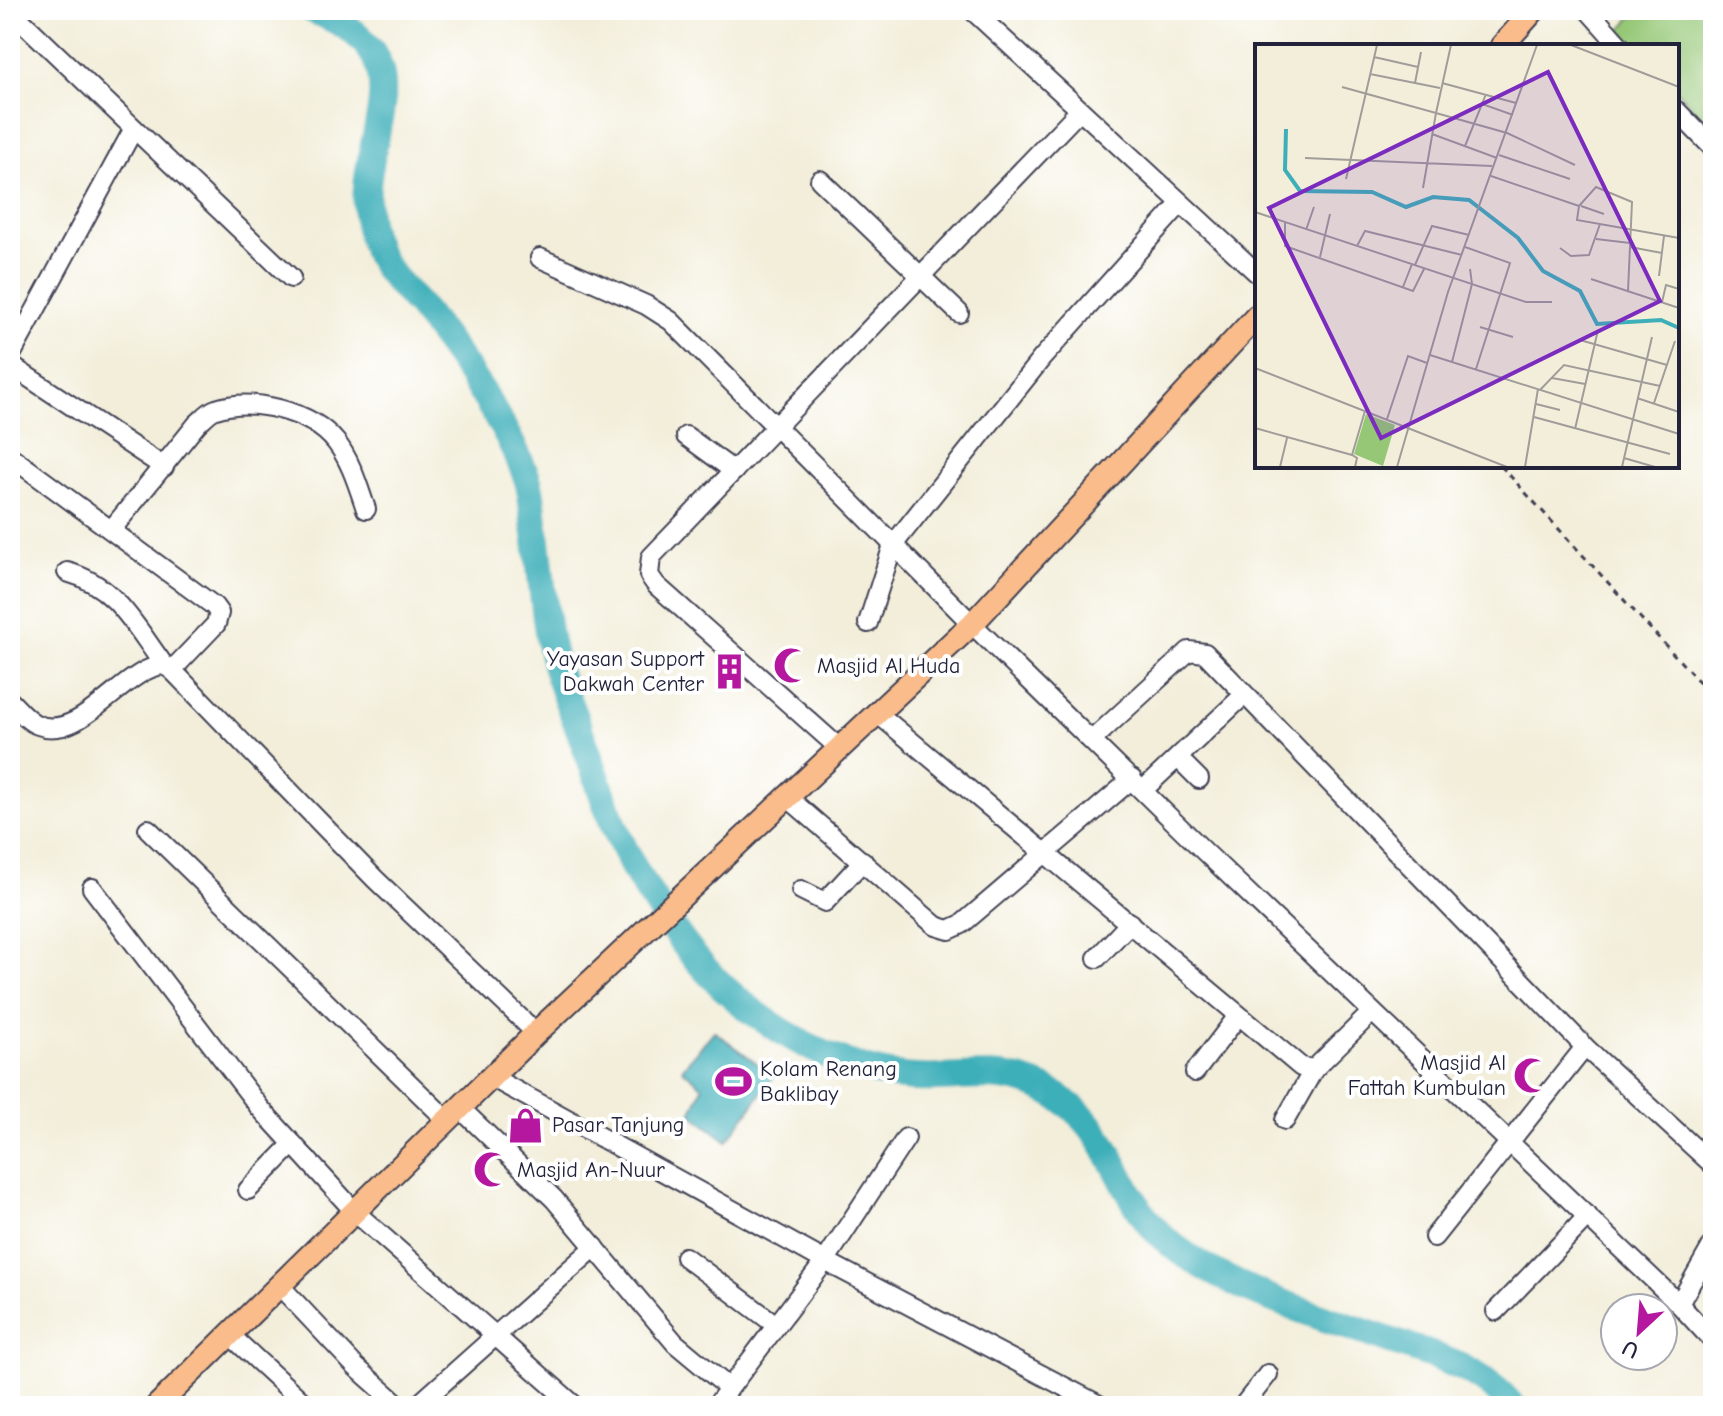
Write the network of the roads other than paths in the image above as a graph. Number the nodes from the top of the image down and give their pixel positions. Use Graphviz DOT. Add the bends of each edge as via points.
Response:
graph roads {
  1 [pos="10,10"];
  2 [pos="972,10"];
  3 [pos="1534,10"];
  4 [pos="1588,10"];
  5 [pos="1504,44"];
  6 [pos="1618,44"];
  7 [pos="1080,110"];
  8 [pos="1679,113"];
  9 [pos="133,130"];
  10 [pos="1713,148"];
  11 [pos="820,180"];
  12 [pos="1181,203"];
  13 [pos="540,258"];
  14 [pos="1255,271"];
  15 [pos="922,274"];
  16 [pos="291,278"];
  17 [pos="959,313"];
  18 [pos="1255,318"];
  19 [pos="12,348"];
  20 [pos="10,365"];
  21 [pos="775,427"];
  22 [pos="686,436"];
  23 [pos="10,456"];
  24 [pos="164,467"];
  25 [pos="734,471"];
  26 [pos="366,509"];
  27 [pos="112,529"];
  28 [pos="893,545"];
  29 [pos="67,572"];
  30 [pos="868,623"];
  31 [pos="972,624"];
  32 [pos="168,668"];
  33 [pos="1244,695"];
  34 [pos="10,701"];
  35 [pos="876,712"];
  36 [pos="1092,740"];
  37 [pos="838,747"];
  38 [pos="1178,758"];
  39 [pos="1199,779"];
  40 [pos="1138,784"];
  41 [pos="786,796"];
  42 [pos="148,829"];
  43 [pos="1046,853"];
  44 [pos="863,861"];
  45 [pos="92,888"];
  46 [pos="801,890"];
  47 [pos="1130,923"];
  48 [pos="1097,958"];
  49 [pos="1372,1012"];
  50 [pos="1238,1016"];
  51 [pos="536,1033"];
  52 [pos="1585,1047"];
  53 [pos="1314,1069"];
  54 [pos="1195,1072"];
  55 [pos="493,1078"];
  56 [pos="454,1115"];
  57 [pos="1285,1120"];
  58 [pos="906,1138"];
  59 [pos="1508,1139"];
  60 [pos="293,1144"];
  61 [pos="1713,1165"];
  62 [pos="248,1190"];
  63 [pos="355,1212"];
  64 [pos="1588,1216"];
  65 [pos="1434,1237"];
  66 [pos="1713,1244"];
  67 [pos="595,1247"];
  68 [pos="685,1257"];
  69 [pos="825,1261"];
  70 [pos="280,1286"];
  71 [pos="1667,1292"];
  72 [pos="1679,1304"];
  73 [pos="1496,1311"];
  74 [pos="776,1325"];
  75 [pos="229,1334"];
  76 [pos="494,1336"];
  77 [pos="1713,1341"];
  78 [pos="1268,1374"];
  79 [pos="729,1388"];
  80 [pos="157,1406"];
  81 [pos="307,1406"];
  82 [pos="400,1406"];
  83 [pos="417,1406"];
  84 [pos="575,1406"];
  85 [pos="716,1406"];
  86 [pos="1101,1406"];
  87 [pos="1243,1406"];
  1 -- 9 [label="street"];
  2 -- 7 [label="street"];
  3 -- 5 [label="main road"];
  4 -- 6 [label="street"];
  7 -- 12 [label="street"];
  7 -- 15 [label="street"];
  8 -- 10 [label="street"];
  9 -- 16 [label="street"];
  9 -- 19 [label="street"];
  11 -- 15 [label="street"];
  12 -- 14 [label="street"];
  12 -- 28 [label="street" via="1042,358"];
  13 -- 21 [label="street" via="659,312"];
  15 -- 17 [label="street"];
  15 -- 21 [label="street"];
  18 -- 31 [label="main road"];
  20 -- 24 [label="street"];
  21 -- 25 [label="street"];
  21 -- 28 [label="street"];
  22 -- 25 [label="street"];
  23 -- 27 [label="street"];
  24 -- 26 [label="street" via="214,409 241,406 297,413 335,441"];
  24 -- 27 [label="street"];
  25 -- 37 [label="street" via="657,547 649,575"];
  27 -- 32 [label="street" via="219,613 216,624"];
  28 -- 30 [label="street"];
  28 -- 31 [label="street"];
  29 -- 32 [label="street" via="90,579 122,605"];
  31 -- 35 [label="main road"];
  31 -- 36 [label="street"];
  32 -- 34 [label="street" via="147,669 109,700 53,727 34,724"];
  32 -- 51 [label="street" via="375,879"];
  33 -- 36 [label="street" via="1205,653 1194,649"];
  33 -- 38 [label="street"];
  33 -- 52 [label="street"];
  35 -- 37 [label="main road"];
  35 -- 43 [label="street"];
  36 -- 40 [label="street"];
  37 -- 41 [label="main road"];
  38 -- 39 [label="street"];
  38 -- 40 [label="street"];
  40 -- 43 [label="street"];
  40 -- 49 [label="street"];
  41 -- 44 [label="street"];
  41 -- 51 [label="main road"];
  42 -- 56 [label="street"];
  43 -- 44 [label="street" via="949,930 936,926"];
  43 -- 47 [label="street"];
  44 -- 46 [label="street" via="825,902"];
  45 -- 60 [label="street"];
  47 -- 48 [label="street"];
  47 -- 50 [label="street"];
  49 -- 53 [label="street"];
  49 -- 59 [label="street"];
  50 -- 53 [label="street" via="1301,1067"];
  50 -- 54 [label="street"];
  51 -- 55 [label="main road"];
  52 -- 59 [label="street"];
  52 -- 61 [label="street"];
  53 -- 57 [label="street"];
  55 -- 56 [label="main road"];
  55 -- 69 [label="street"];
  56 -- 63 [label="main road"];
  56 -- 67 [label="street" via="530,1173"];
  58 -- 69 [label="street"];
  59 -- 64 [label="street"];
  59 -- 65 [label="street"];
  60 -- 62 [label="street"];
  60 -- 63 [label="street"];
  63 -- 70 [label="main road"];
  63 -- 76 [label="street"];
  64 -- 71 [label="street"];
  64 -- 73 [label="street"];
  66 -- 72 [label="street"];
  67 -- 76 [label="street"];
  67 -- 79 [label="street" via="675,1343"];
  68 -- 74 [label="street"];
  69 -- 74 [label="street"];
  69 -- 86 [label="street"];
  70 -- 75 [label="main road"];
  70 -- 82 [label="street"];
  72 -- 77 [label="street"];
  74 -- 79 [label="street"];
  75 -- 80 [label="main road"];
  75 -- 81 [label="street"];
  76 -- 83 [label="street"];
  76 -- 84 [label="street"];
  78 -- 87 [label="street"];
  79 -- 85 [label="street"];
}
